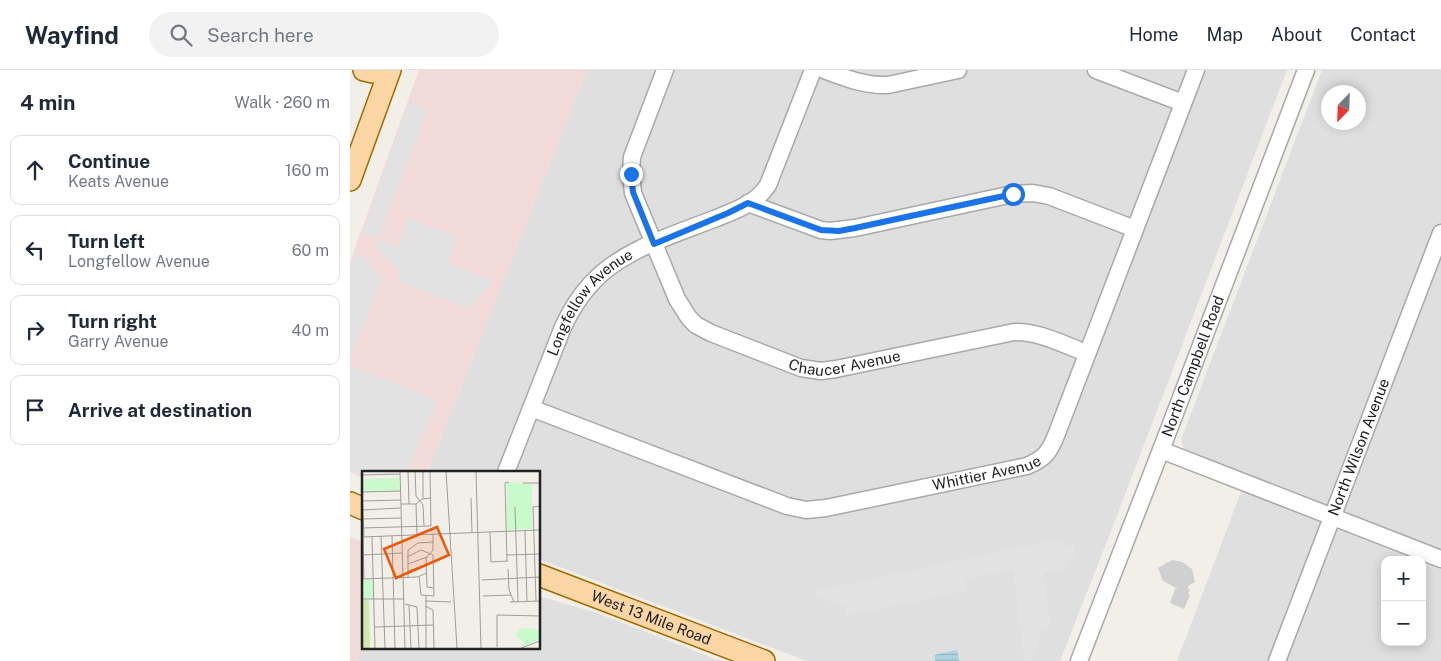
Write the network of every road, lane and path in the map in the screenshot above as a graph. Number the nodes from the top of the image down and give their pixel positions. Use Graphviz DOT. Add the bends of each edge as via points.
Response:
graph roads {
  1 [pos="364,70"];
  2 [pos="380,70"];
  3 [pos="390,70"];
  4 [pos="665,70"];
  5 [pos="813,70"];
  6 [pos="824,70"];
  7 [pos="958,70"];
  8 [pos="1096,70"];
  9 [pos="1196,70"];
  10 [pos="1306,70"];
  11 [pos="1183,103"];
  12 [pos="350,180"];
  13 [pos="748,203"];
  14 [pos="1135,229"];
  15 [pos="1441,233"];
  16 [pos="654,244"];
  17 [pos="1087,353"];
  18 [pos="531,408"];
  19 [pos="1161,450"];
  20 [pos="506,471"];
  21 [pos="1333,517"];
  22 [pos="1441,559"];
  23 [pos="540,575"];
  24 [pos="762,661"];
  25 [pos="1079,661"];
  26 [pos="1278,661"];
  1 -- 2 [label="main road"];
  3 -- 12 [label="main road"];
  4 -- 16 [label="street, Chaucer Avenue" via="632,157 633,192"];
  5 -- 13 [label="street, Longfellow Avenue" via="768,185"];
  6 -- 7 [label="street" via="863,84 880,85"];
  8 -- 11 [label="street"];
  9 -- 11 [label="street, Whittier Avenue"];
  10 -- 19 [label="street, North Campbell Road"];
  11 -- 14 [label="street, Whittier Avenue"];
  13 -- 14 [label="street" via="830,231 1013,194 1032,193 1049,196"];
  13 -- 16 [label="street, Longfellow Avenue"];
  14 -- 17 [label="street, Whittier Avenue"];
  15 -- 21 [label="street, North Wilson Avenue"];
  16 -- 17 [label="street, Chaucer Avenue" via="681,307 696,324 722,338 801,368 829,371 1023,331"];
  16 -- 18 [label="street, Longfellow Avenue" via="624,256 590,284 563,326"];
  17 -- 18 [label="street, Whittier Avenue" via="1052,446 1036,462 816,510 787,506"];
  18 -- 20 [label="street, Longfellow Avenue"];
  19 -- 21 [label="street"];
  19 -- 25 [label="street, North Campbell Road"];
  21 -- 22 [label="street"];
  21 -- 26 [label="street, North Wilson Avenue"];
  23 -- 24 [label="main road, West 13 Mile Road"];
}
